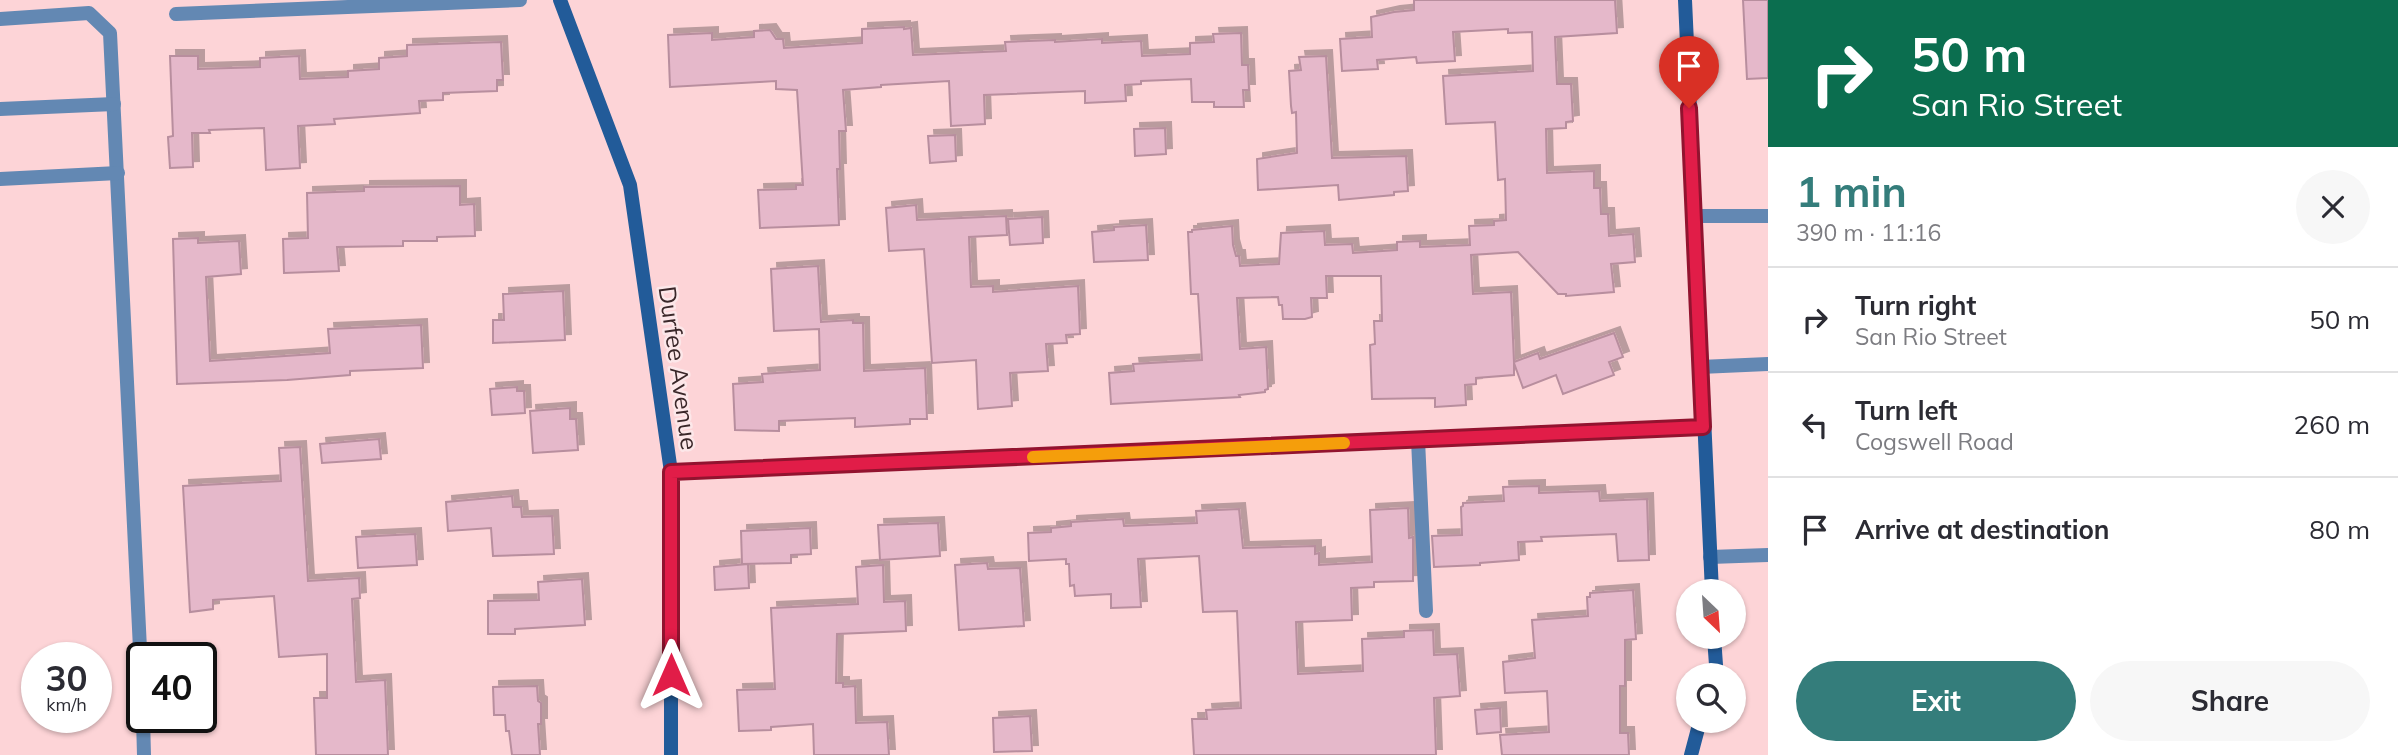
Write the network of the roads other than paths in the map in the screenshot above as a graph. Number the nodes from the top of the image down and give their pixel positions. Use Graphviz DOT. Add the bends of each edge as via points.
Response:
graph roads {
  1 [pos="499,0"];
  2 [pos="520,0"];
  3 [pos="560,0"];
  4 [pos="1685,0"];
  5 [pos="260,5"];
  6 [pos="176,14"];
  7 [pos="0,19"];
  8 [pos="114,104"];
  9 [pos="0,109"];
  10 [pos="118,173"];
  11 [pos="0,179"];
  12 [pos="1694,216"];
  13 [pos="1768,216"];
  14 [pos="1768,364"];
  15 [pos="1700,367"];
  16 [pos="1703,427"];
  17 [pos="1418,440"];
  18 [pos="671,472"];
  19 [pos="1768,555"];
  20 [pos="1710,557"];
  21 [pos="1711,579"];
  22 [pos="1426,611"];
  23 [pos="140,642"];
  24 [pos="143,733"];
  25 [pos="1697,733"];
  26 [pos="144,755"];
  27 [pos="671,755"];
  28 [pos="1691,755"];
  1 -- 2 [label="street"];
  1 -- 5 [label="street"];
  3 -- 18 [label="street, Durfee Avenue" via="630,185"];
  4 -- 12 [label="street"];
  5 -- 6 [label="street"];
  7 -- 8 [label="street" via="89,13 110,33"];
  8 -- 9 [label="street"];
  8 -- 10 [label="street"];
  10 -- 11 [label="street"];
  10 -- 23 [label="street"];
  12 -- 13 [label="street"];
  12 -- 15 [label="street"];
  14 -- 15 [label="street"];
  15 -- 16 [label="street"];
  16 -- 17 [label="street"];
  16 -- 20 [label="street"];
  17 -- 18 [label="street"];
  17 -- 22 [label="street"];
  18 -- 27 [label="street, Durfee Avenue"];
  19 -- 20 [label="street"];
  20 -- 21 [label="street"];
  24 -- 26 [label="street"];
  25 -- 28 [label="street"];
}
